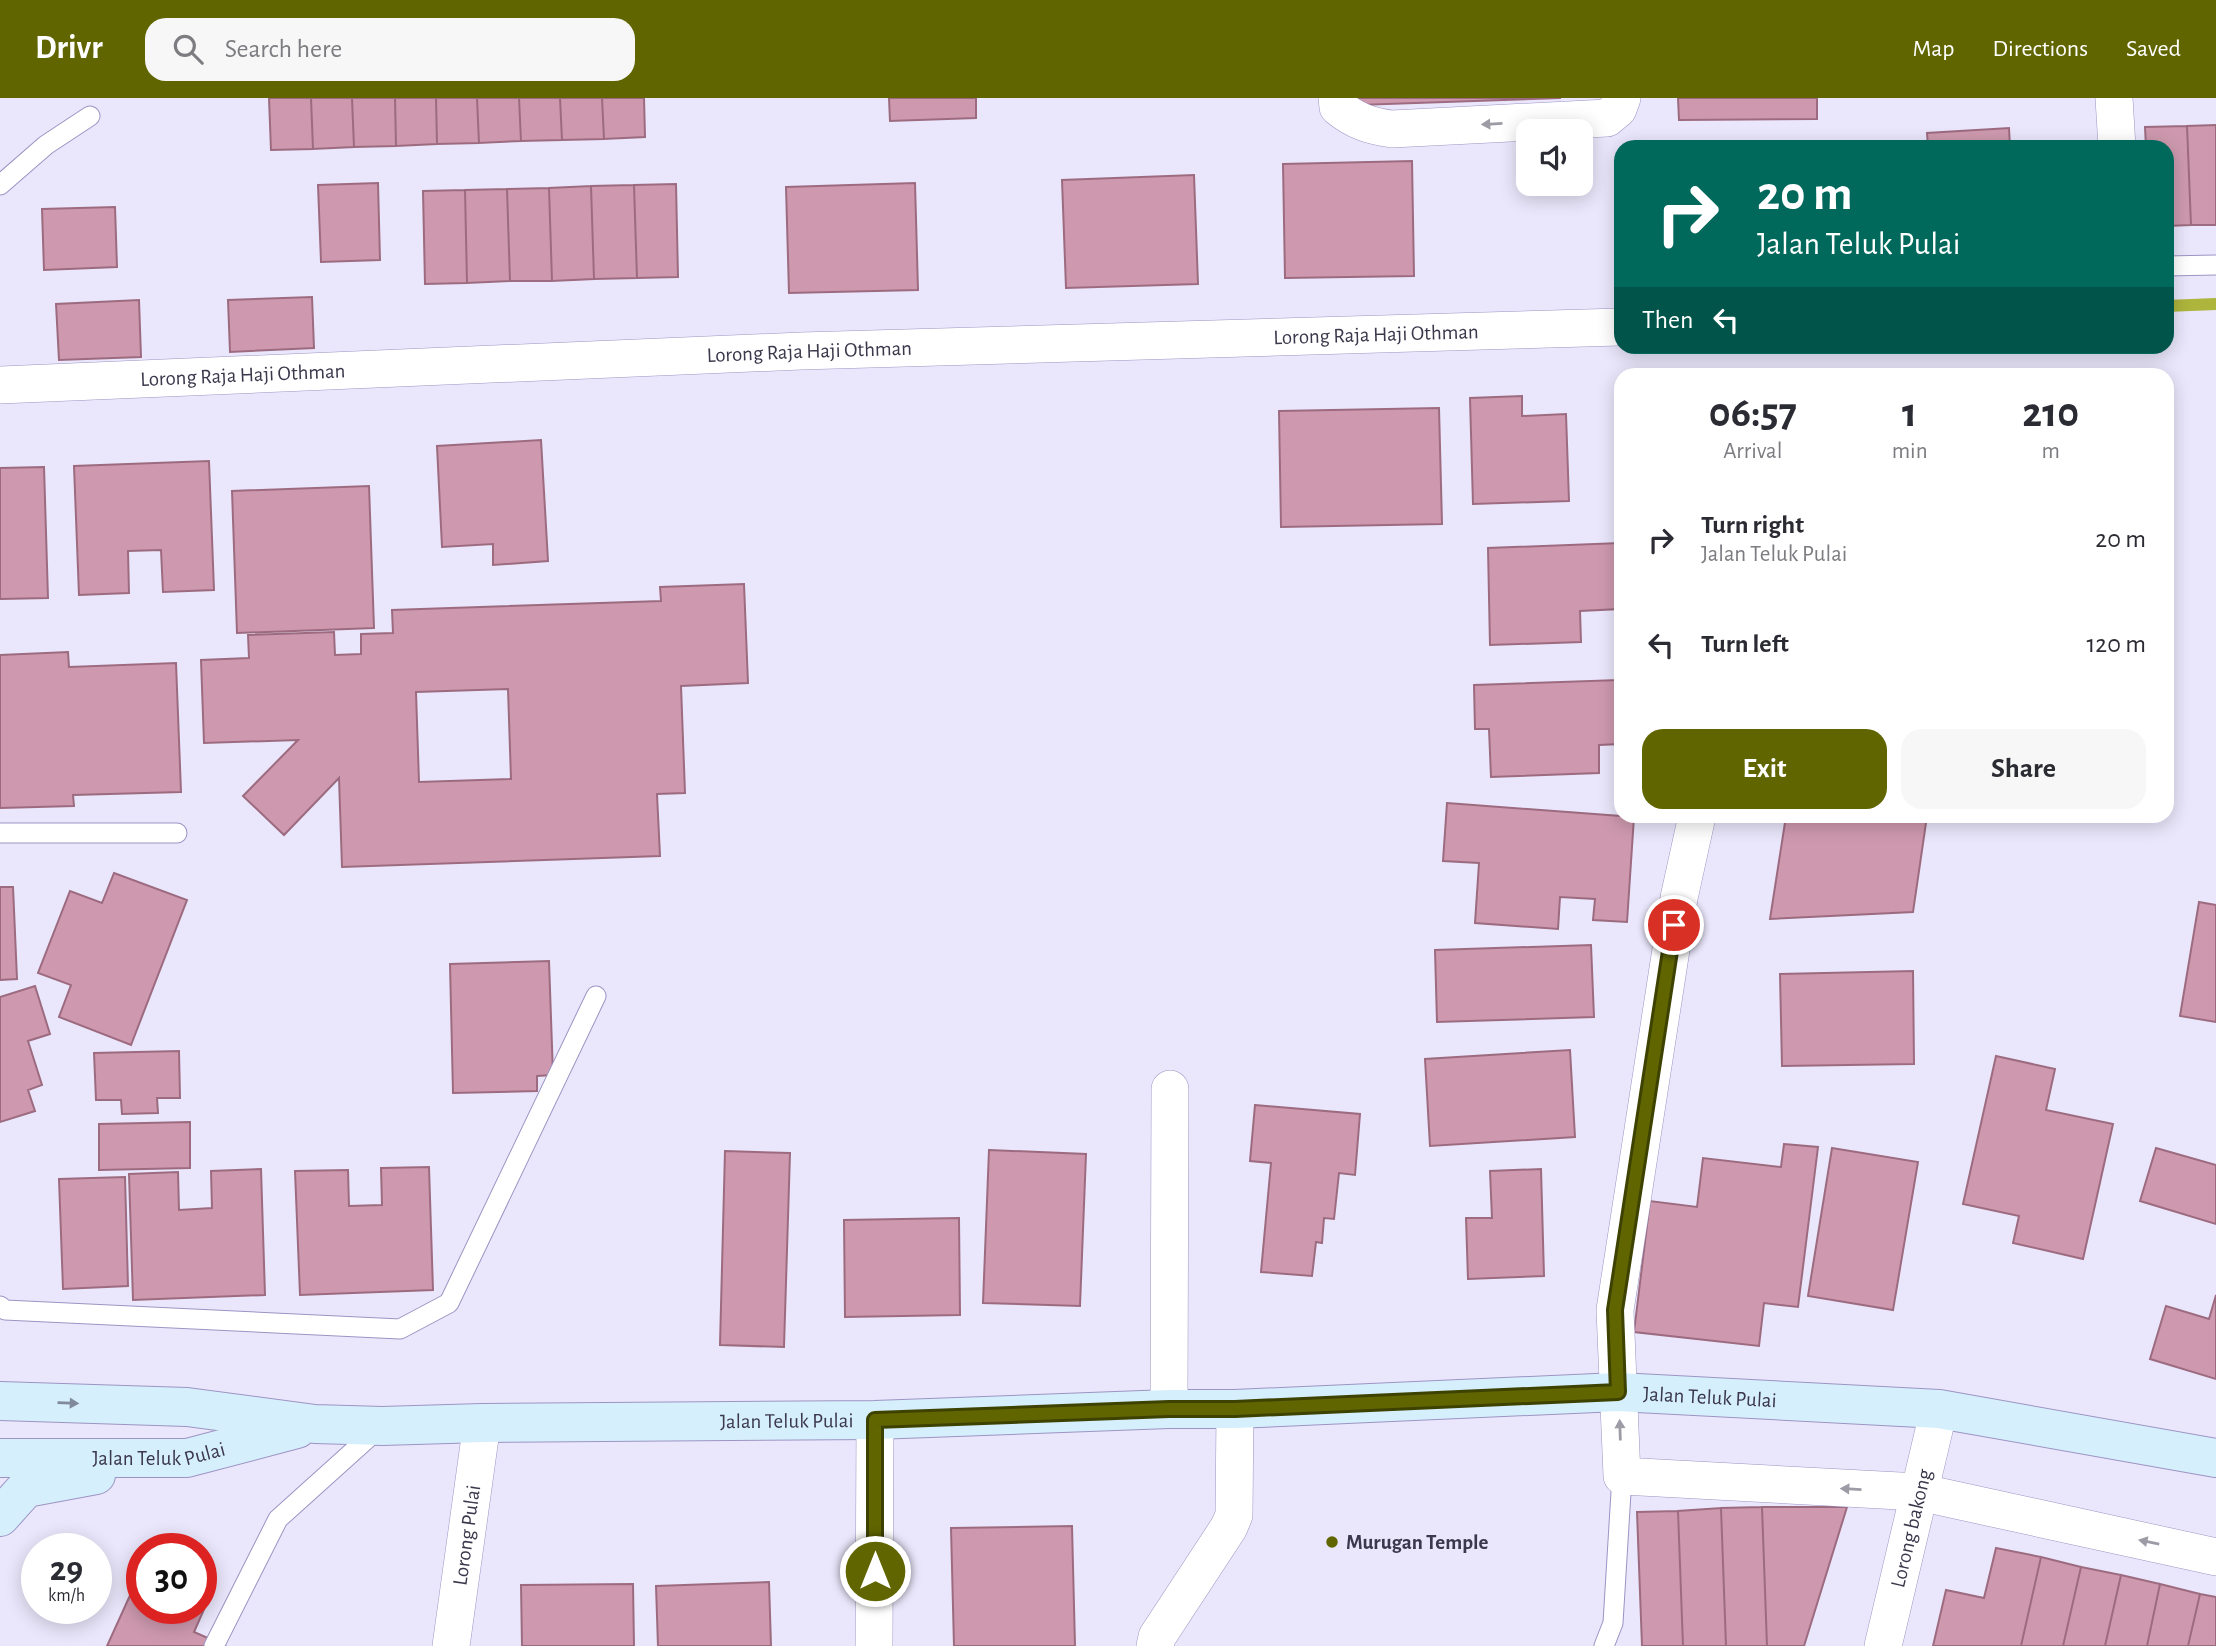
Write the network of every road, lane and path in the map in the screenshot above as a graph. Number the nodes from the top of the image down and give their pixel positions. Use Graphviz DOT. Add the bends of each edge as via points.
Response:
graph roads {
  1 [pos="1337,98"];
  2 [pos="1622,98"];
  3 [pos="2114,98"];
  4 [pos="90,116"];
  5 [pos="2117,140"];
  6 [pos="0,185"];
  7 [pos="2216,264"];
  8 [pos="2174,266"];
  9 [pos="1614,327"];
  10 [pos="0,385"];
  11 [pos="1695,823"];
  12 [pos="0,833"];
  13 [pos="177,833"];
  14 [pos="596,996"];
  15 [pos="1170,1089"];
  16 [pos="0,1306"];
  17 [pos="1618,1392"];
  18 [pos="0,1401"];
  19 [pos="1169,1409"];
  20 [pos="1235,1409"];
  21 [pos="1939,1409"];
  22 [pos="875,1420"];
  23 [pos="482,1423"];
  24 [pos="316,1424"];
  25 [pos="382,1426"];
  26 [pos="0,1458"];
  27 [pos="187,1458"];
  28 [pos="2216,1458"];
  29 [pos="1622,1476"];
  30 [pos="1919,1492"];
  31 [pos="0,1517"];
  32 [pos="2216,1557"];
  33 [pos="214,1646"];
  34 [pos="451,1646"];
  35 [pos="874,1646"];
  36 [pos="1156,1646"];
  37 [pos="1604,1646"];
  38 [pos="1883,1646"];
  2 -- 1 [label="street, one-way" via="1607,118 1392,129 1349,117 1338,107"];
  3 -- 5 [label="street"];
  4 -- 6 [label="lane" via="46,145"];
  7 -- 8 [label="lane"];
  9 -- 10 [label="street, Lorong Raja Haji Othman" via="801,351"];
  11 -- 17 [label="street" via="1676,912 1615,1310"];
  12 -- 13 [label="lane"];
  14 -- 16 [label="lane" via="449,1304 400,1329 5,1310"];
  15 -- 19 [label="street"];
  17 -- 20 [label="main road, Jalan Teluk Pulai"];
  17 -- 21 [label="main road, Jalan Teluk Pulai"];
  29 -- 17 [label="street, one-way"];
  18 -- 24 [label="main road, Jalan Teluk Pulai, one-way" via="187,1407"];
  19 -- 20 [label="main road, Jalan Teluk Pulai"];
  19 -- 22 [label="main road, Jalan Teluk Pulai"];
  20 -- 36 [label="street" via="1234,1515 1157,1637"];
  21 -- 28 [label="main road, Jalan Teluk Pulai"];
  21 -- 30 [label="street, Lorong bakong"];
  22 -- 23 [label="main road, Jalan Teluk Pulai"];
  22 -- 35 [label="street"];
  23 -- 25 [label="main road, Jalan Teluk Pulai"];
  23 -- 34 [label="street, Lorong Pulai"];
  24 -- 25 [label="main road, Jalan Teluk Pulai"];
  24 -- 27 [label="main road, Jalan Teluk Pulai"];
  25 -- 33 [label="lane" via="278,1519"];
  26 -- 27 [label="main road, Jalan Teluk Pulai"];
  27 -- 31 [label="main road" via="26,1488"];
  30 -- 29 [label="street, one-way"];
  29 -- 37 [label="lane" via="1613,1623"];
  32 -- 30 [label="street, one-way"];
  30 -- 38 [label="street, Lorong bakong"];
}
